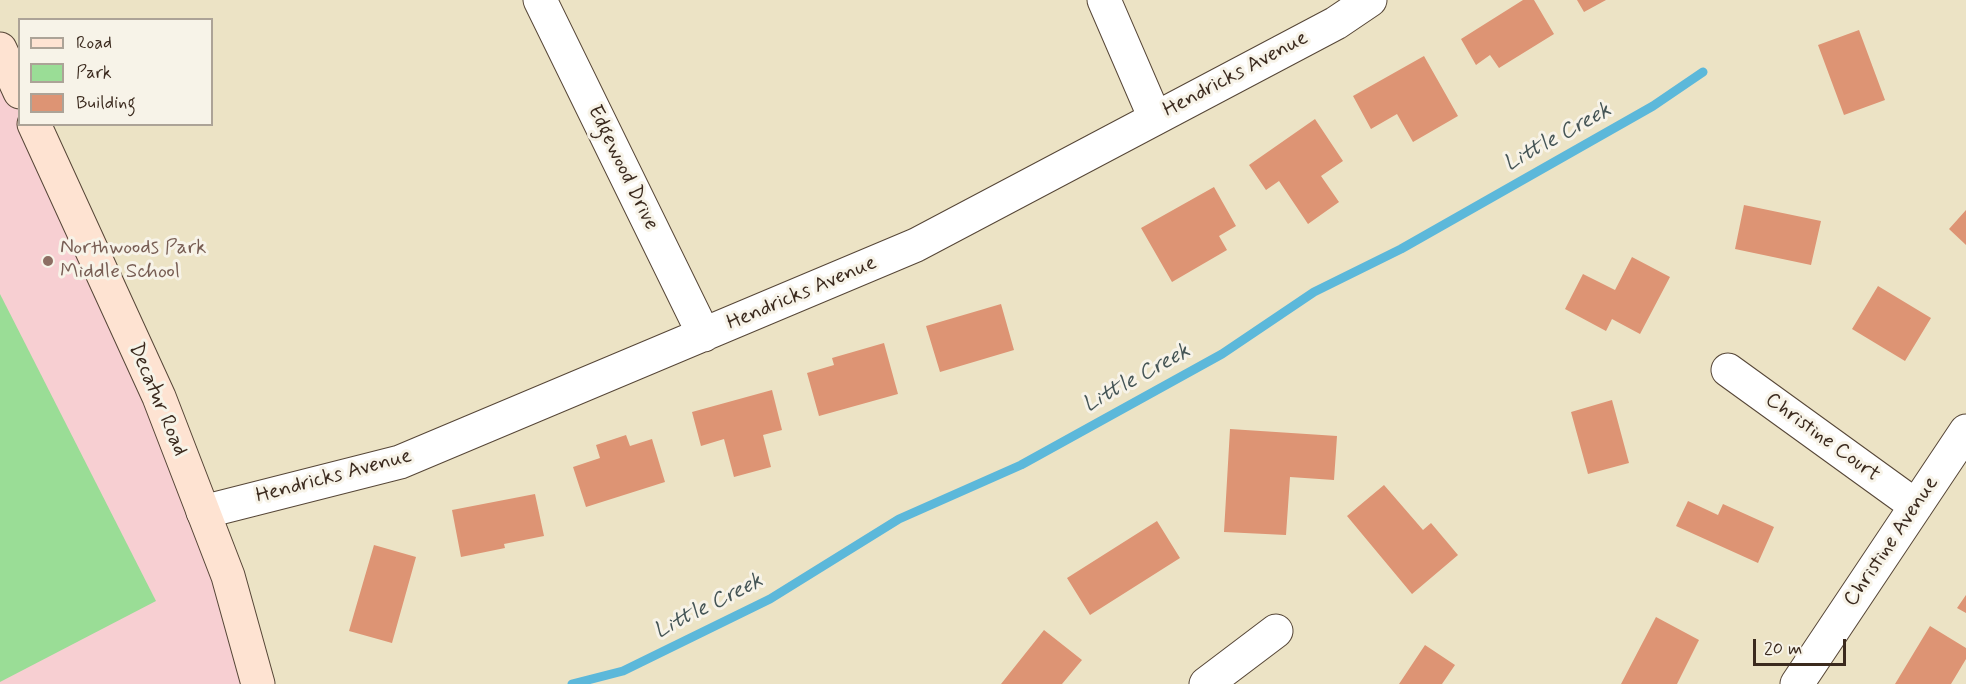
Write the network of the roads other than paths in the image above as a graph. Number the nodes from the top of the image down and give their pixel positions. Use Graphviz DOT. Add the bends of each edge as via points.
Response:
graph roads {
  1 [pos="540,0"];
  2 [pos="1104,0"];
  3 [pos="1370,0"];
  4 [pos="0,49"];
  5 [pos="18,88"];
  6 [pos="1155,118"];
  7 [pos="35,126"];
  8 [pos="704,335"];
  9 [pos="1728,370"];
  10 [pos="1966,431"];
  11 [pos="1916,506"];
  12 [pos="203,512"];
  13 [pos="1276,631"];
  14 [pos="258,684"];
  15 [pos="1206,684"];
  16 [pos="1797,684"];
  1 -- 8 [label="street, Edgewood Drive"];
  2 -- 6 [label="street"];
  3 -- 6 [label="street, Hendricks Avenue" via="1336,23"];
  4 -- 5 [label="street"];
  6 -- 8 [label="street, Hendricks Avenue" via="916,245"];
  7 -- 12 [label="street, Decatur Road" via="159,397"];
  8 -- 12 [label="street, Hendricks Avenue" via="400,462"];
  9 -- 11 [label="street, Christine Court"];
  10 -- 11 [label="street, Christine Avenue"];
  11 -- 16 [label="street, Christine Avenue"];
  12 -- 14 [label="street, Decatur Road" via="228,576"];
  13 -- 15 [label="street"];
}
